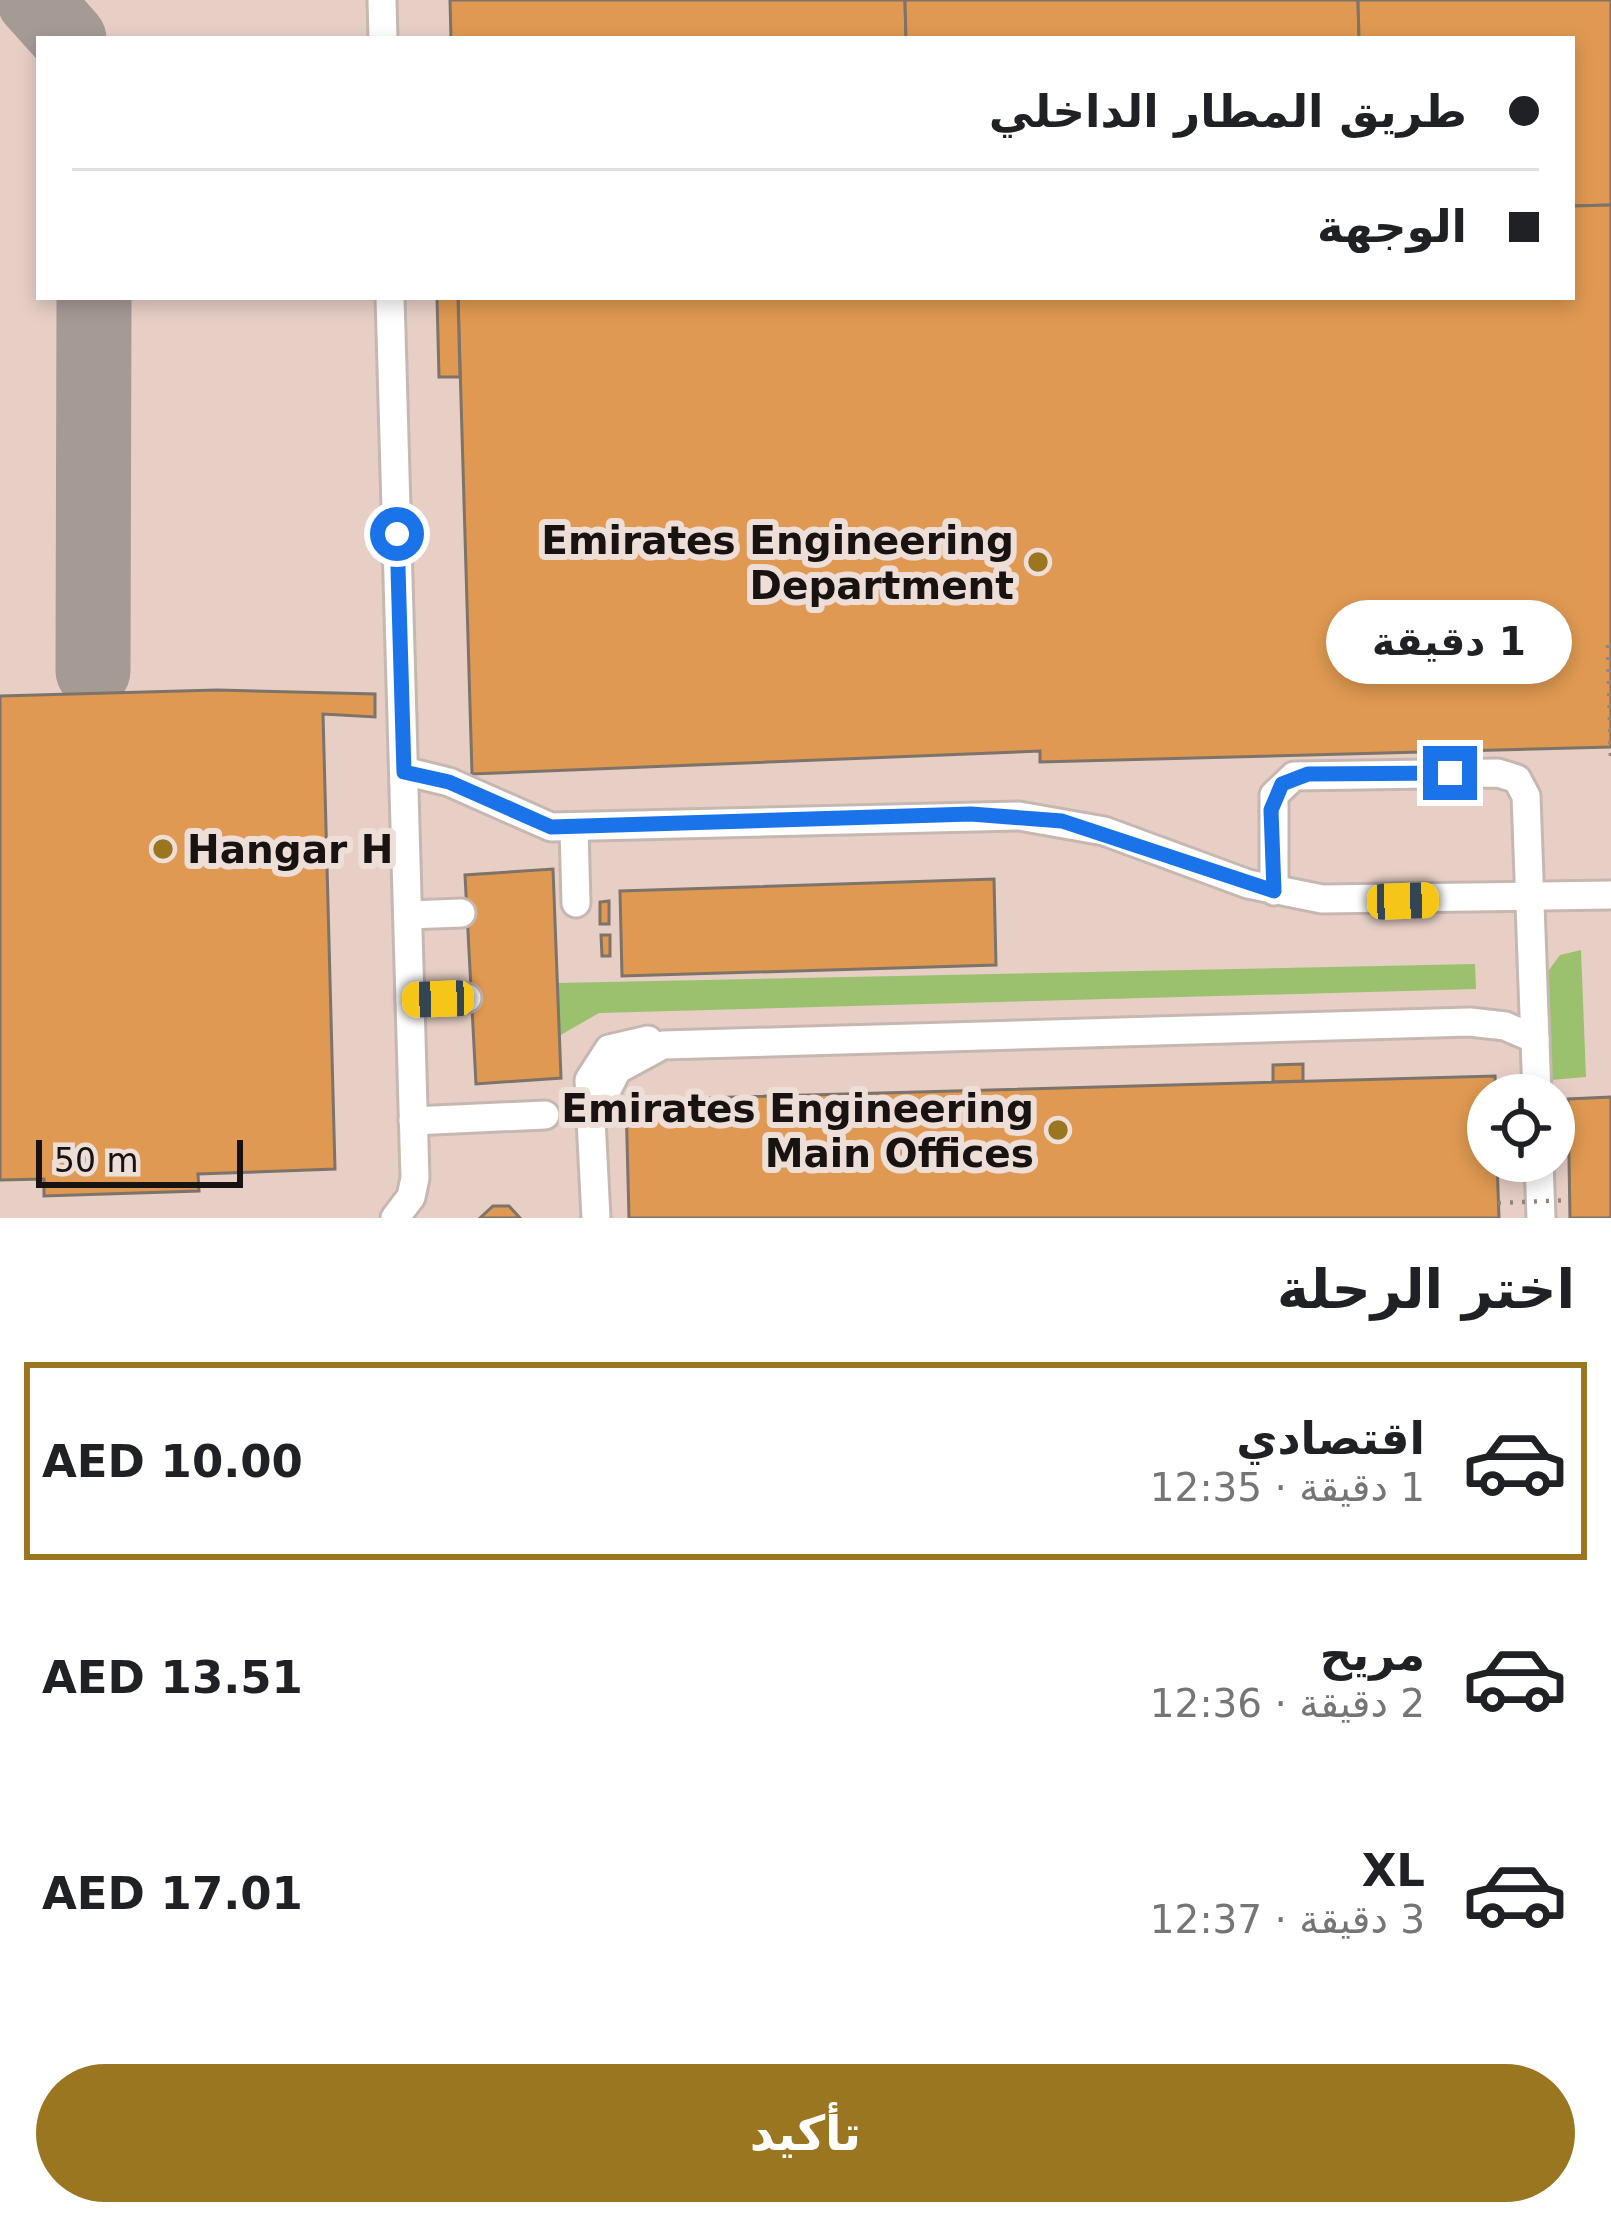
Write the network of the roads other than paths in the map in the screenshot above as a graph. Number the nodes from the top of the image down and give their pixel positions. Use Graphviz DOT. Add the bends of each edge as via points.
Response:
graph roads {
  1 [pos="382,0"];
  2 [pos="383,36"];
  3 [pos="390,300"];
  4 [pos="404,772"];
  5 [pos="574,829"];
  6 [pos="1274,891"];
  7 [pos="1611,895"];
  8 [pos="1531,897"];
  9 [pos="577,903"];
  10 [pos="460,913"];
  11 [pos="408,915"];
  12 [pos="466,998"];
  13 [pos="410,1000"];
  14 [pos="1535,1040"];
  15 [pos="1536,1074"];
  16 [pos="545,1115"];
  17 [pos="413,1121"];
  18 [pos="1540,1182"];
  19 [pos="395,1218"];
  20 [pos="596,1218"];
  21 [pos="1541,1218"];
  1 -- 2 [label="lane"];
  3 -- 4 [label="lane"];
  4 -- 5 [label="lane" via="473,791 533,822"];
  4 -- 11 [label="lane"];
  5 -- 6 [label="lane" via="1019,816 1104,831"];
  5 -- 9 [label="lane"];
  6 -- 8 [label="lane" via="1361,902"];
  6 -- 8 [label="lane" via="1274,795 1294,776 1498,773 1524,787"];
  7 -- 8 [label="lane"];
  8 -- 14 [label="lane"];
  10 -- 11 [label="lane"];
  11 -- 13 [label="lane"];
  12 -- 13 [label="lane"];
  13 -- 17 [label="lane"];
  14 -- 15 [label="lane"];
  14 -- 20 [label="lane" via="1470,1022 645,1040 609,1049 589,1080"];
  16 -- 17 [label="lane"];
  17 -- 19 [label="lane" via="415,1178"];
  18 -- 21 [label="lane"];
}
